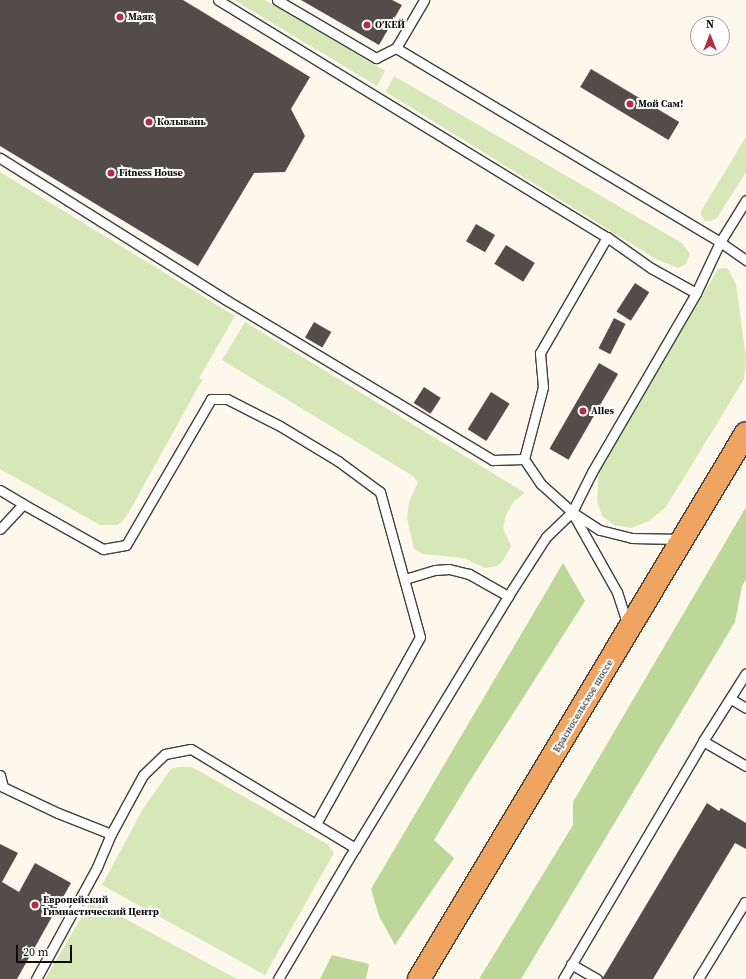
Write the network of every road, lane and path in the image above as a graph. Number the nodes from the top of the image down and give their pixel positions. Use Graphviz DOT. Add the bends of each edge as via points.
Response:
graph roads {
  1 [pos="218,0"];
  2 [pos="277,0"];
  3 [pos="424,0"];
  4 [pos="396,48"];
  5 [pos="0,158"];
  6 [pos="746,200"];
  7 [pos="607,237"];
  8 [pos="720,242"];
  9 [pos="746,260"];
  10 [pos="696,293"];
  11 [pos="746,433"];
  12 [pos="524,459"];
  13 [pos="0,490"];
  14 [pos="23,504"];
  15 [pos="572,512"];
  16 [pos="0,529"];
  17 [pos="683,539"];
  18 [pos="405,579"];
  19 [pos="508,596"];
  20 [pos="630,628"];
  21 [pos="746,673"];
  22 [pos="731,699"];
  23 [pos="746,708"];
  24 [pos="703,741"];
  25 [pos="746,766"];
  26 [pos="0,774"];
  27 [pos="316,824"];
  28 [pos="111,834"];
  29 [pos="355,848"];
  30 [pos="746,903"];
  31 [pos="571,964"];
  32 [pos="36,979"];
  33 [pos="278,979"];
  34 [pos="418,979"];
  35 [pos="563,979"];
  36 [pos="596,979"];
  37 [pos="698,979"];
  1 -- 7 [label="lane"];
  2 -- 4 [label="lane" via="376,58"];
  3 -- 4 [label="lane"];
  4 -- 8 [label="lane"];
  5 -- 12 [label="lane" via="228,301 493,460"];
  6 -- 8 [label="lane"];
  7 -- 10 [label="lane" via="651,268"];
  7 -- 12 [label="lane" via="540,353 543,387"];
  8 -- 9 [label="lane"];
  8 -- 10 [label="lane"];
  10 -- 15 [label="lane" via="592,472"];
  11 -- 17 [label="highway, Красносельское шоссе"];
  12 -- 15 [label="lane" via="541,484"];
  13 -- 14 [label="lane"];
  14 -- 16 [label="lane"];
  14 -- 18 [label="lane" via="102,549 126,545 211,399 227,399 280,426 338,461 380,492"];
  15 -- 17 [label="lane" via="600,530 631,538"];
  15 -- 19 [label="lane" via="546,537"];
  15 -- 20 [label="lane" via="617,592"];
  17 -- 20 [label="highway, Красносельское шоссе"];
  18 -- 19 [label="lane" via="435,570 450,569 469,574"];
  18 -- 27 [label="lane" via="420,637"];
  19 -- 29 [label="lane"];
  20 -- 34 [label="highway, Красносельское шоссе"];
  21 -- 22 [label="lane"];
  22 -- 23 [label="lane"];
  22 -- 24 [label="lane"];
  24 -- 25 [label="lane"];
  24 -- 31 [label="lane"];
  26 -- 28 [label="lane" via="3,788"];
  27 -- 28 [label="lane" via="191,749 165,754 144,775"];
  27 -- 29 [label="lane"];
  28 -- 32 [label="lane" via="97,867"];
  29 -- 33 [label="lane"];
  30 -- 37 [label="lane"];
  31 -- 35 [label="lane"];
  31 -- 36 [label="lane"];
}
